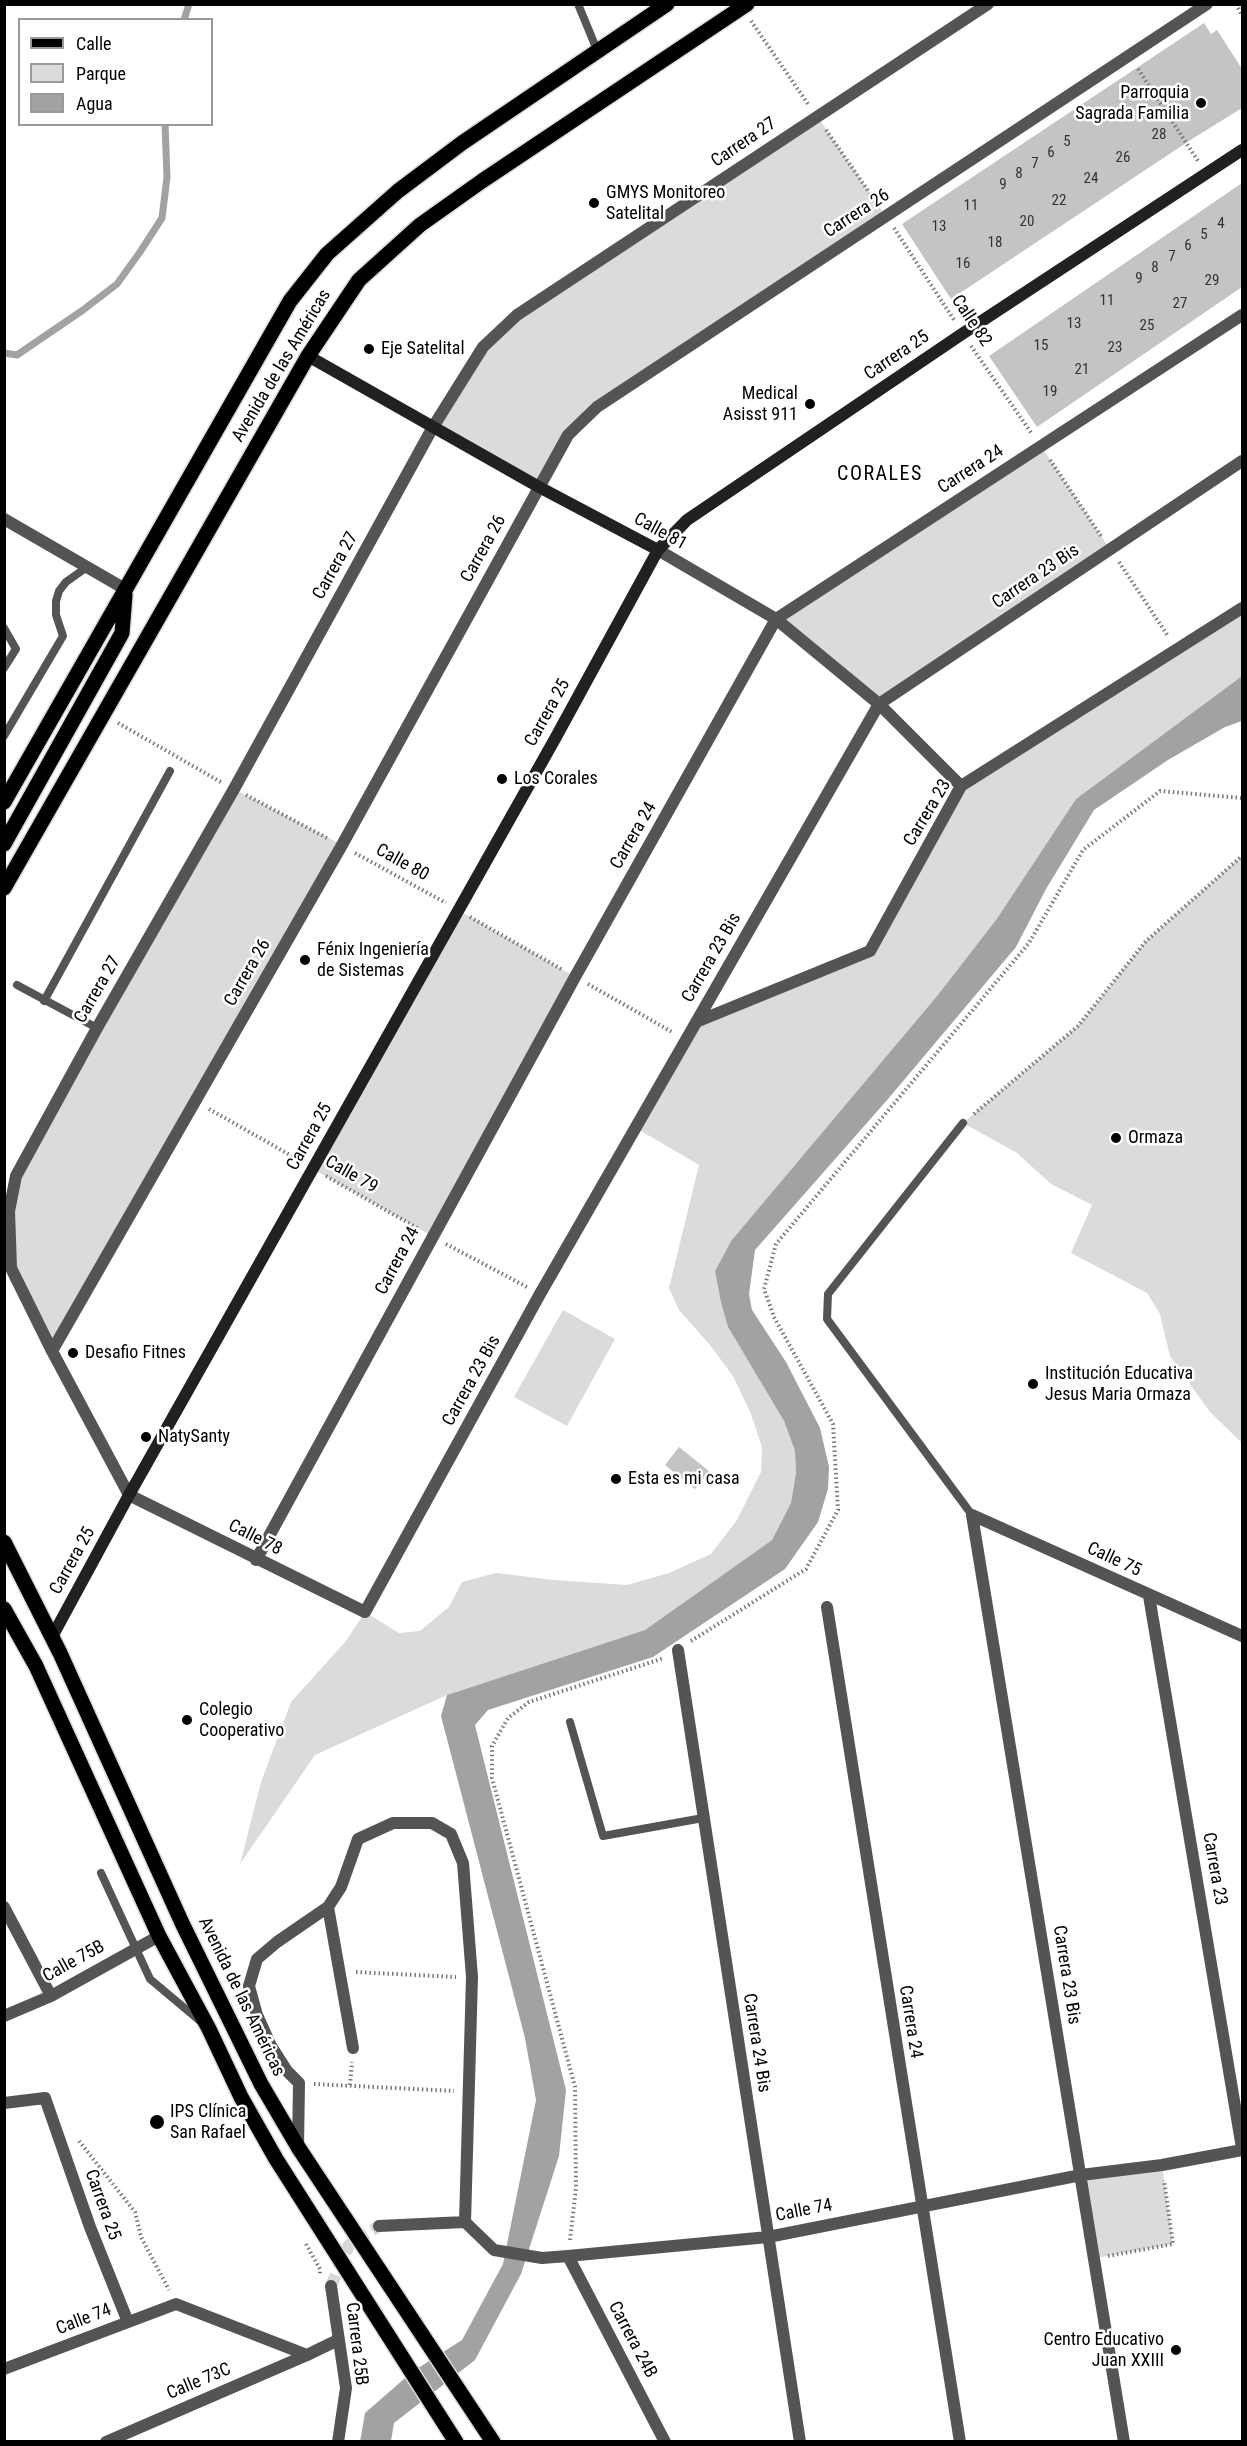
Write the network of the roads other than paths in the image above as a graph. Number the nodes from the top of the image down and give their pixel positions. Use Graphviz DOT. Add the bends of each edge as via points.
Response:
graph roads {
  1 [pos="578,4"];
  2 [pos="666,4"];
  3 [pos="988,4"];
  4 [pos="1207,4"];
  5 [pos="745,6"];
  6 [pos="597,50"];
  7 [pos="1242,150"];
  8 [pos="1242,315"];
  9 [pos="308,356"];
  10 [pos="433,427"];
  11 [pos="1242,461"];
  12 [pos="539,487"];
  13 [pos="4,519"];
  14 [pos="658,550"];
  15 [pos="87,567"];
  16 [pos="125,589"];
  17 [pos="1242,608"];
  18 [pos="776,619"];
  19 [pos="4,628"];
  20 [pos="4,668"];
  21 [pos="879,704"];
  22 [pos="4,736"];
  23 [pos="170,771"];
  24 [pos="961,786"];
  25 [pos="4,802"];
  26 [pos="4,844"];
  27 [pos="4,888"];
  28 [pos="17,984"];
  29 [pos="44,1001"];
  30 [pos="696,1022"];
  31 [pos="97,1028"];
  32 [pos="963,1123"];
  33 [pos="52,1351"];
  34 [pos="129,1495"];
  35 [pos="972,1515"];
  36 [pos="4,1542"];
  37 [pos="256,1560"];
  38 [pos="1149,1596"];
  39 [pos="827,1607"];
  40 [pos="4,1608"];
  41 [pos="365,1612"];
  42 [pos="1242,1636"];
  43 [pos="52,1637"];
  44 [pos="678,1650"];
  45 [pos="570,1722"];
  46 [pos="703,1818"];
  47 [pos="101,1873"];
  48 [pos="328,1907"];
  49 [pos="6,1914"];
  50 [pos="159,1936"];
  51 [pos="135,1949"];
  52 [pos="51,1996"];
  53 [pos="4,2016"];
  54 [pos="209,2029"];
  55 [pos="353,2048"];
  56 [pos="4,2103"];
  57 [pos="298,2147"];
  58 [pos="1242,2149"];
  59 [pos="1081,2175"];
  60 [pos="921,2207"];
  61 [pos="465,2222"];
  62 [pos="379,2226"];
  63 [pos="768,2237"];
  64 [pos="568,2256"];
  65 [pos="331,2286"];
  66 [pos="128,2322"];
  67 [pos="338,2340"];
  68 [pos="307,2355"];
  69 [pos="4,2369"];
  70 [pos="106,2442"];
  71 [pos="338,2442"];
  72 [pos="456,2442"];
  73 [pos="493,2442"];
  74 [pos="665,2442"];
  75 [pos="800,2442"];
  76 [pos="960,2442"];
  77 [pos="1124,2442"];
  1 -- 6 [label="lane"];
  2 -- 6 [label="main road, Avenida de las Américas"];
  3 -- 10 [label="street, Carrera 27" via="517,315 483,347"];
  4 -- 12 [label="street, Carrera 26" via="597,407 568,435"];
  5 -- 9 [label="main road, Avenida de las Américas" via="420,225 359,280"];
  6 -- 16 [label="main road, Avenida de las Américas" via="398,191 327,254 290,301"];
  7 -- 14 [label="street, Carrera 25" via="687,520"];
  8 -- 18 [label="street, Carrera 24"];
  9 -- 10 [label="street, Calle 81"];
  9 -- 27 [label="main road, Avenida de las Américas"];
  10 -- 12 [label="street, Calle 81"];
  10 -- 31 [label="street, Carrera 27"];
  11 -- 21 [label="street, Carrera 23 Bis"];
  12 -- 14 [label="street, Calle 81"];
  12 -- 33 [label="street, Carrera 26" via="342,845"];
  13 -- 15 [label="street"];
  14 -- 18 [label="street, Calle 81"];
  14 -- 34 [label="street, Carrera 25"];
  15 -- 16 [label="street"];
  15 -- 22 [label="lane" via="59,591 56,615 63,636"];
  16 -- 25 [label="main road, Avenida de las Américas"];
  16 -- 26 [label="main road" via="122,633"];
  17 -- 24 [label="street, Carrera 23"];
  18 -- 21 [label="street, Calle 81"];
  18 -- 37 [label="street, Carrera 24"];
  19 -- 20 [label="lane" via="16,649"];
  21 -- 24 [label="street, Calle 81"];
  21 -- 30 [label="street, Carrera 23 Bis"];
  23 -- 29 [label="lane"];
  24 -- 30 [label="street, Carrera 23" via="870,951"];
  28 -- 29 [label="lane"];
  29 -- 31 [label="lane"];
  30 -- 41 [label="street, Carrera 23 Bis"];
  31 -- 33 [label="street, Carrera 27" via="16,1176 9,1206 11,1268"];
  32 -- 35 [label="lane" via="828,1294 827,1319"];
  33 -- 34 [label="street, Carrera 27"];
  34 -- 37 [label="street, Calle 78"];
  34 -- 43 [label="street, Carrera 25"];
  35 -- 38 [label="street, Calle 75"];
  35 -- 59 [label="street, Carrera 23 Bis"];
  36 -- 43 [label="main road, Avenida de las Américas"];
  37 -- 41 [label="street, Calle 78"];
  38 -- 42 [label="street, Calle 75"];
  38 -- 58 [label="street, Carrera 23"];
  39 -- 60 [label="street, Carrera 24"];
  40 -- 50 [label="main road" via="36,1666"];
  43 -- 57 [label="main road, Avenida de las Américas" via="192,1943 261,2084"];
  44 -- 46 [label="street, Carrera 24 Bis"];
  45 -- 46 [label="lane" via="603,1836"];
  46 -- 63 [label="street, Carrera 24 Bis"];
  47 -- 51 [label="lane"];
  48 -- 55 [label="street"];
  48 -- 57 [label="street" via="257,1959 249,1986 271,2046 299,2083"];
  48 -- 61 [label="street" via="341,1887 358,1839 393,1822 432,1823 451,1834 463,1863 472,1977"];
  49 -- 52 [label="street"];
  50 -- 51 [label="street, Calle 75B"];
  50 -- 54 [label="main road"];
  51 -- 52 [label="street, Calle 75B"];
  51 -- 54 [label="lane" via="150,1979"];
  52 -- 53 [label="street, Calle 75B"];
  54 -- 72 [label="main road" via="276,2158"];
  56 -- 66 [label="street, Carrera 25" via="45,2098"];
  57 -- 73 [label="main road, Avenida de las Américas"];
  58 -- 59 [label="street, Calle 74" via="1162,2165"];
  59 -- 60 [label="street, Calle 74"];
  59 -- 77 [label="street, Carrera 23 Bis"];
  60 -- 63 [label="street, Calle 74"];
  60 -- 76 [label="street, Carrera 24"];
  61 -- 62 [label="street"];
  61 -- 64 [label="street, Calle 74" via="494,2250 542,2258"];
  63 -- 64 [label="street, Calle 74"];
  63 -- 75 [label="street, Carrera 24 Bis"];
  64 -- 74 [label="street, Carrera 24B"];
  65 -- 67 [label="street, Carrera 25B"];
  66 -- 68 [label="street, Calle 74" via="176,2304"];
  66 -- 69 [label="street, Calle 74"];
  67 -- 68 [label="street, Calle 73C"];
  67 -- 71 [label="street, Carrera 25B" via="346,2388"];
  68 -- 70 [label="street, Calle 73C"];
}
